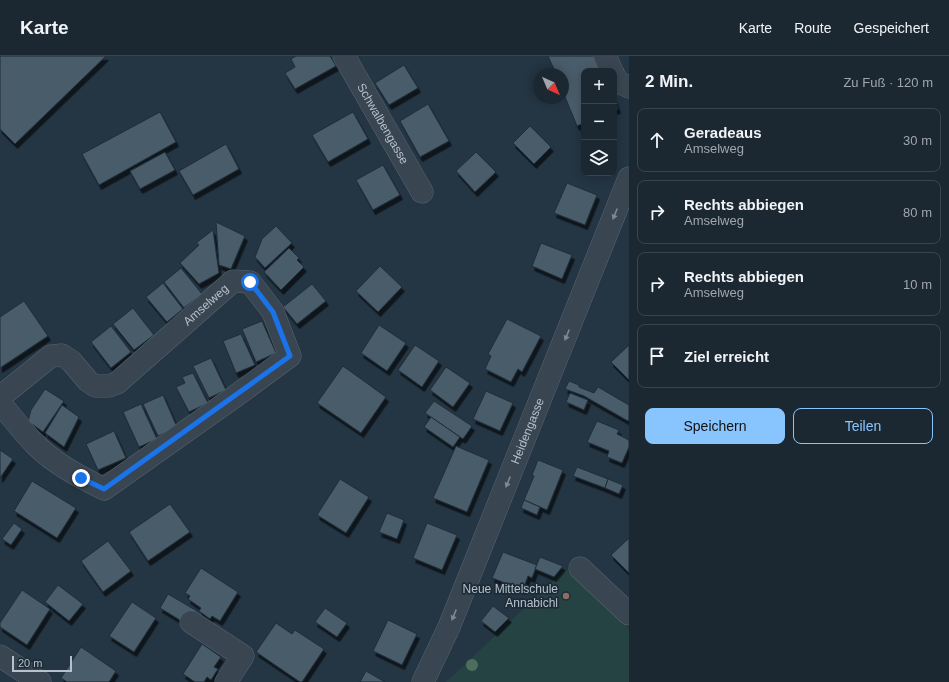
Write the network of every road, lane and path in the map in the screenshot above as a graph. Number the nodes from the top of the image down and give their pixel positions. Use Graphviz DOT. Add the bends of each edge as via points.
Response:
graph roads {
  1 [pos="344,56"];
  2 [pos="605,56"];
  3 [pos="611,68"];
  4 [pos="617,80"];
  5 [pos="629,87"];
  6 [pos="629,178"];
  7 [pos="422,192"];
  8 [pos="0,397"];
  9 [pos="0,403"];
  10 [pos="580,568"];
  11 [pos="629,614"];
  12 [pos="191,622"];
  13 [pos="0,656"];
  14 [pos="40,682"];
  15 [pos="226,682"];
  16 [pos="423,682"];
  1 -- 7 [label="street, Schwalbengasse"];
  2 -- 3 [label="street"];
  4 -- 5 [label="street"];
  6 -- 16 [label="street, Heidengasse, one-way" via="450,627"];
  8 -- 9 [label="street, Amselweg" via="51,356 62,355 71,361 95,386 117,383 233,281 250,282 273,312 290,356 104,489 81,478 47,455"];
  10 -- 11 [label="street"];
  12 -- 15 [label="street" via="244,656"];
  13 -- 14 [label="street"];
}
